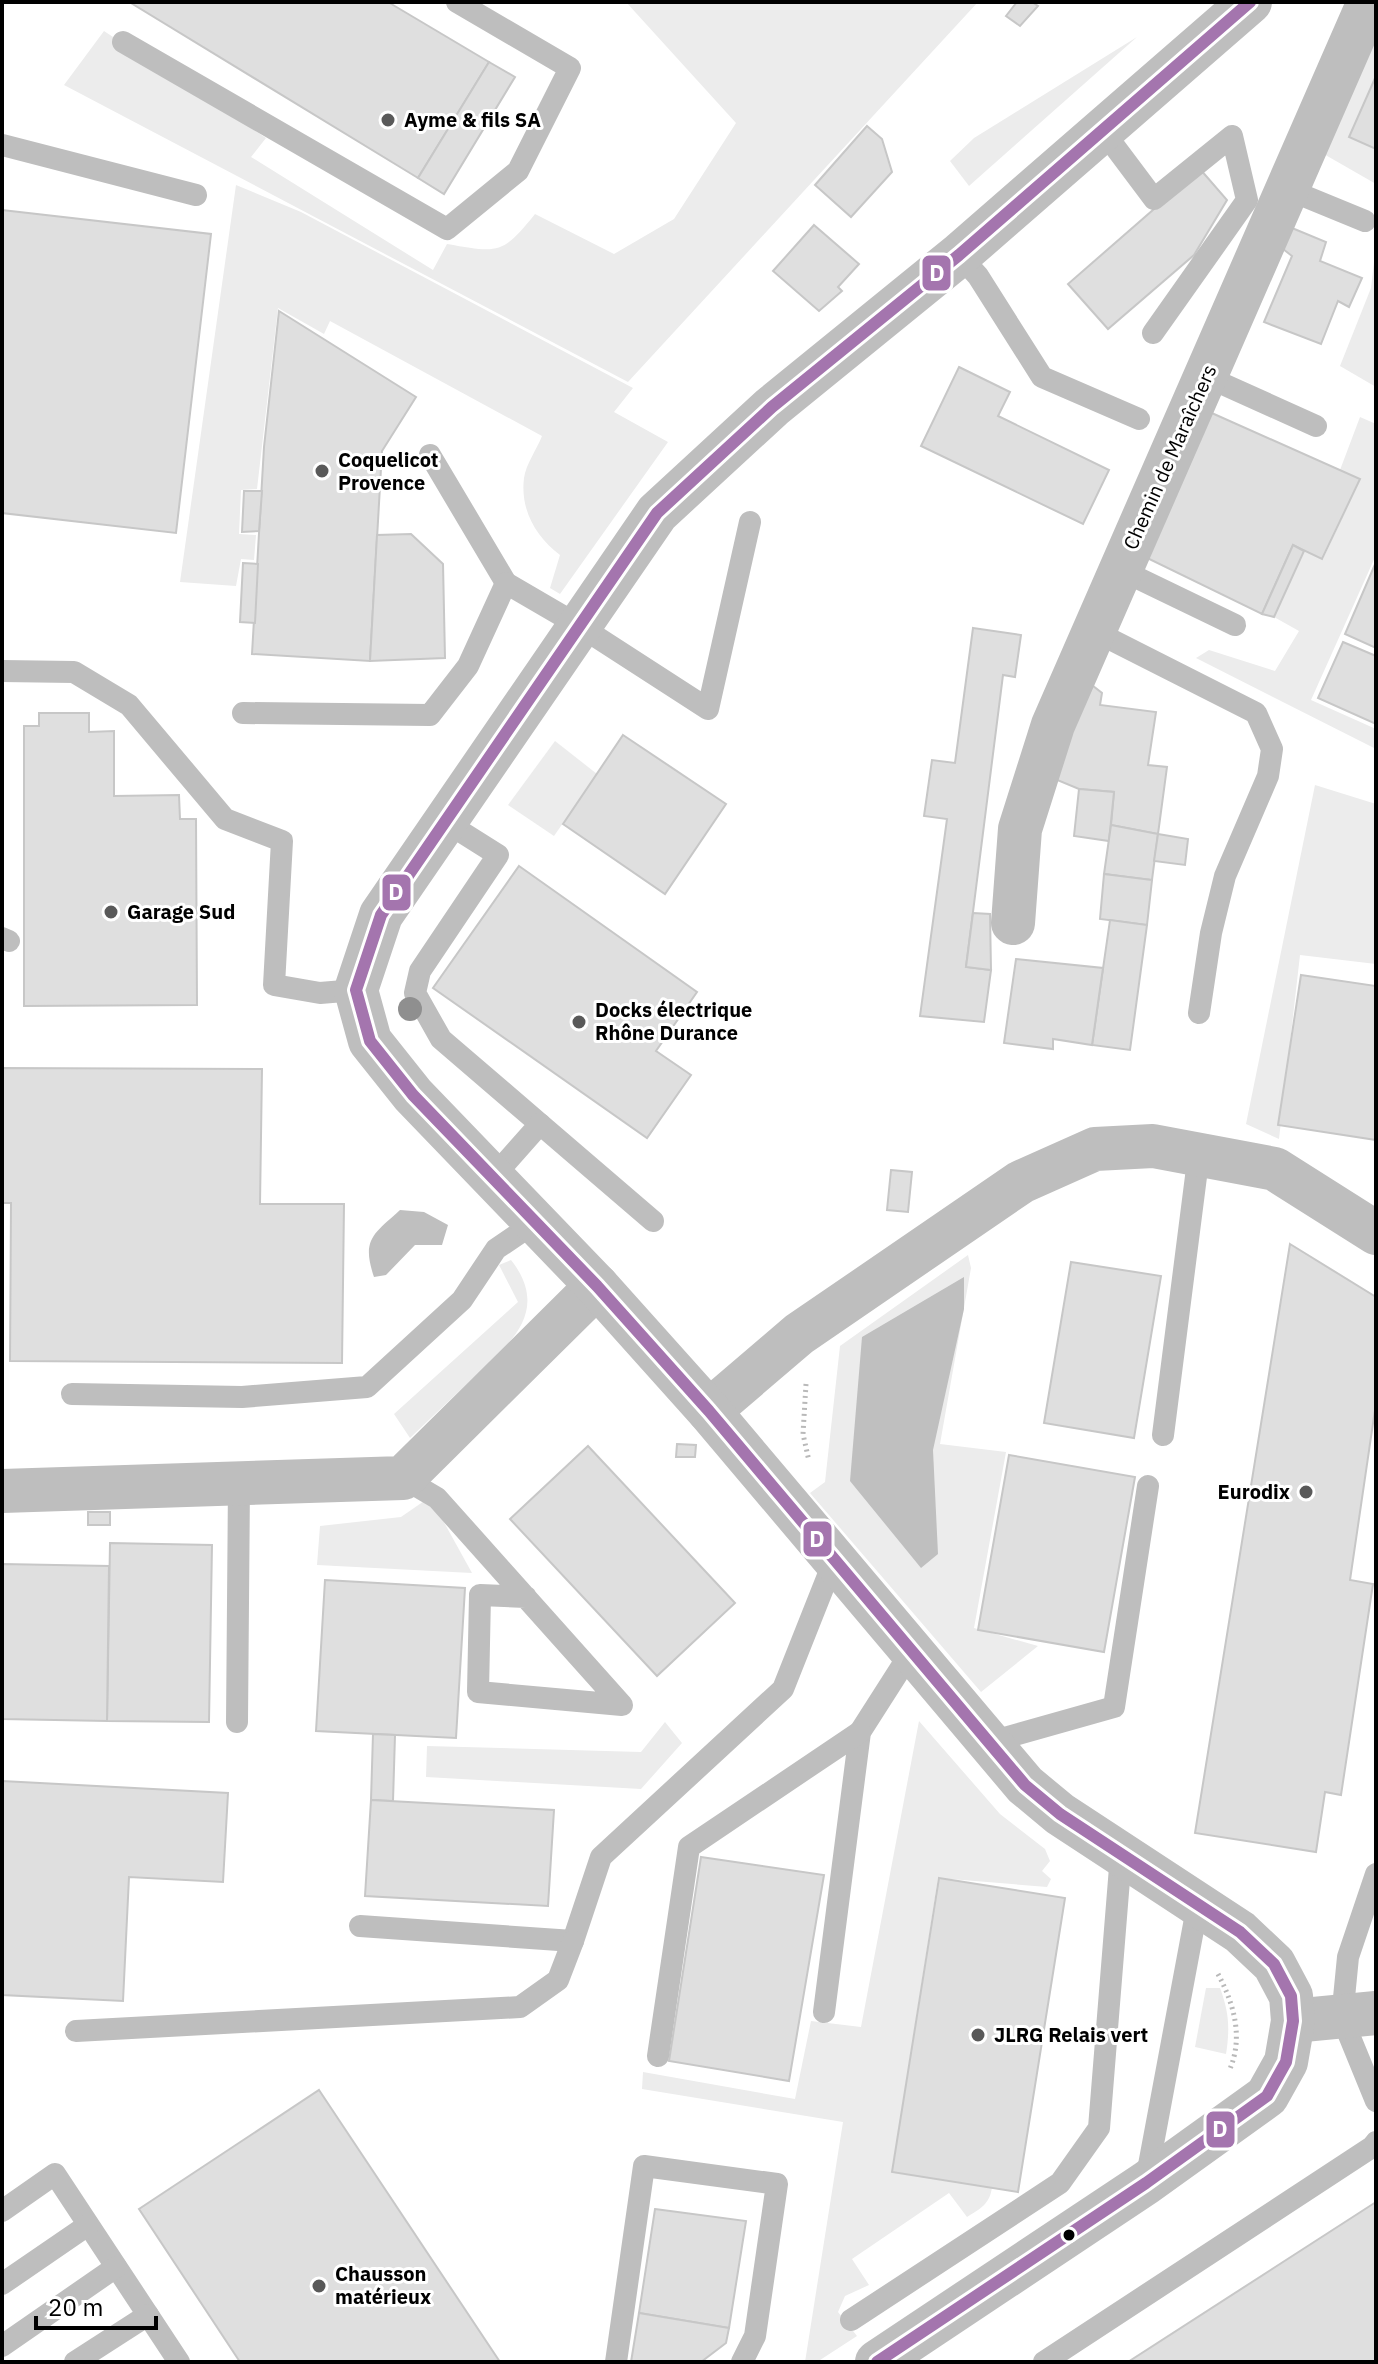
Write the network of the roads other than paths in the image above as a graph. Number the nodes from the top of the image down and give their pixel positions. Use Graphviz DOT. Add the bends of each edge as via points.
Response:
graph roads {
  1 [pos="456,2"];
  2 [pos="1250,2"];
  3 [pos="1369,2"];
  4 [pos="123,42"];
  5 [pos="1103,131"];
  6 [pos="2,145"];
  7 [pos="1287,189"];
  8 [pos="196,195"];
  9 [pos="1365,221"];
  10 [pos="959,255"];
  11 [pos="1153,333"];
  12 [pos="1205,376"];
  13 [pos="1139,419"];
  14 [pos="1316,426"];
  15 [pos="430,455"];
  16 [pos="750,522"];
  17 [pos="1121,570"];
  18 [pos="506,583"];
  19 [pos="578,625"];
  20 [pos="1235,625"];
  21 [pos="1094,631"];
  22 [pos="2,671"];
  23 [pos="243,713"];
  24 [pos="444,821"];
  25 [pos="1013,923"];
  26 [pos="356,990"];
  27 [pos="1199,1013"];
  28 [pos="540,1124"];
  29 [pos="1199,1153"];
  30 [pos="493,1177"];
  31 [pos="653,1221"];
  32 [pos="536,1222"];
  33 [pos="1376,1233"];
  34 [pos="597,1286"];
  35 [pos="72,1394"];
  36 [pos="709,1411"];
  37 [pos="1163,1435"];
  38 [pos="403,1478"];
  39 [pos="239,1483"];
  40 [pos="1148,1486"];
  41 [pos="2,1491"];
  42 [pos="835,1558"];
  43 [pos="526,1597"];
  44 [pos="913,1649"];
  45 [pos="237,1722"];
  46 [pos="860,1732"];
  47 [pos="990,1742"];
  48 [pos="1121,1855"];
  49 [pos="1376,1874"];
  50 [pos="1198,1903"];
  51 [pos="360,1926"];
  52 [pos="573,1941"];
  53 [pos="824,2012"];
  54 [pos="1359,2016"];
  55 [pos="1293,2021"];
  56 [pos="76,2031"];
  57 [pos="658,2056"];
  58 [pos="1376,2101"];
  59 [pos="1376,2142"];
  60 [pos="1146,2183"];
  61 [pos="2,2211"];
  62 [pos="88,2225"];
  63 [pos="116,2267"];
  64 [pos="2,2284"];
  65 [pos="148,2315"];
  66 [pos="851,2320"];
  67 [pos="2,2346"];
  68 [pos="177,2361"];
  69 [pos="75,2362"];
  70 [pos="616,2362"];
  71 [pos="742,2362"];
  72 [pos="877,2362"];
  73 [pos="1044,2362"];
  1 -- 4 [label="lane" via="570,68 518,171 447,229"];
  2 -- 5 [label="street"];
  3 -- 7 [label="street, Chemin de Maraîchers"];
  5 -- 10 [label="street"];
  5 -- 11 [label="lane" via="1154,199 1232,136 1247,200"];
  6 -- 8 [label="lane"];
  7 -- 9 [label="lane"];
  7 -- 12 [label="street, Chemin de Maraîchers"];
  10 -- 13 [label="lane" via="1042,377"];
  10 -- 19 [label="street" via="772,407 657,513"];
  12 -- 14 [label="lane"];
  12 -- 17 [label="street, Chemin de Maraîchers"];
  15 -- 18 [label="lane"];
  16 -- 19 [label="lane" via="708,709"];
  17 -- 20 [label="lane"];
  17 -- 21 [label="street, Chemin de Maraîchers"];
  18 -- 19 [label="lane"];
  18 -- 23 [label="lane" via="468,666 430,715"];
  19 -- 24 [label="street"];
  21 -- 25 [label="street, Chemin de Maraîchers" via="1053,725 1020,829"];
  21 -- 27 [label="lane" via="1256,713 1272,749 1268,776 1225,876"];
  22 -- 26 [label="lane" via="74,672 85,678 129,705 225,819 282,841 274,985 320,993"];
  24 -- 26 [label="street" via="381,915"];
  24 -- 28 [label="lane" via="498,855 420,971 415,993 441,1039"];
  26 -- 30 [label="street" via="370,1041 413,1095"];
  28 -- 30 [label="lane"];
  28 -- 31 [label="lane"];
  29 -- 33 [label="street" via="1275,1169"];
  29 -- 36 [label="street" via="1153,1146 1095,1149 1021,1182 799,1334"];
  29 -- 37 [label="lane"];
  30 -- 32 [label="street"];
  32 -- 34 [label="street"];
  32 -- 35 [label="lane" via="496,1249 462,1300 367,1387 242,1397"];
  34 -- 36 [label="street"];
  34 -- 38 [label="street"];
  36 -- 42 [label="street"];
  38 -- 39 [label="street"];
  38 -- 43 [label="lane" via="437,1498"];
  39 -- 41 [label="street"];
  39 -- 45 [label="lane"];
  40 -- 47 [label="lane" via="1114,1707"];
  42 -- 44 [label="street"];
  42 -- 52 [label="lane" via="783,1689 601,1857"];
  43 -- 43 [label="lane" via="593,1673 622,1705 478,1692 480,1595"];
  44 -- 46 [label="lane"];
  44 -- 47 [label="street"];
  46 -- 53 [label="lane"];
  46 -- 57 [label="lane" via="689,1847"];
  47 -- 48 [label="street" via="1025,1785"];
  48 -- 50 [label="street"];
  48 -- 66 [label="lane" via="1099,2128 1060,2183"];
  49 -- 54 [label="lane" via="1348,1957"];
  50 -- 55 [label="street" via="1274,1964 1291,1996"];
  50 -- 60 [label="lane"];
  51 -- 52 [label="lane"];
  52 -- 56 [label="lane" via="558,1980 520,2007"];
  54 -- 55 [label="street"];
  54 -- 58 [label="lane"];
  55 -- 60 [label="street" via="1286,2062 1267,2096"];
  59 -- 73 [label="lane"];
  60 -- 72 [label="street"];
  61 -- 62 [label="lane" via="55,2174"];
  62 -- 63 [label="lane"];
  62 -- 64 [label="lane"];
  63 -- 65 [label="lane"];
  63 -- 67 [label="lane"];
  65 -- 68 [label="lane"];
  65 -- 69 [label="lane"];
  70 -- 71 [label="lane" via="644,2166 777,2184 755,2336"];
}
